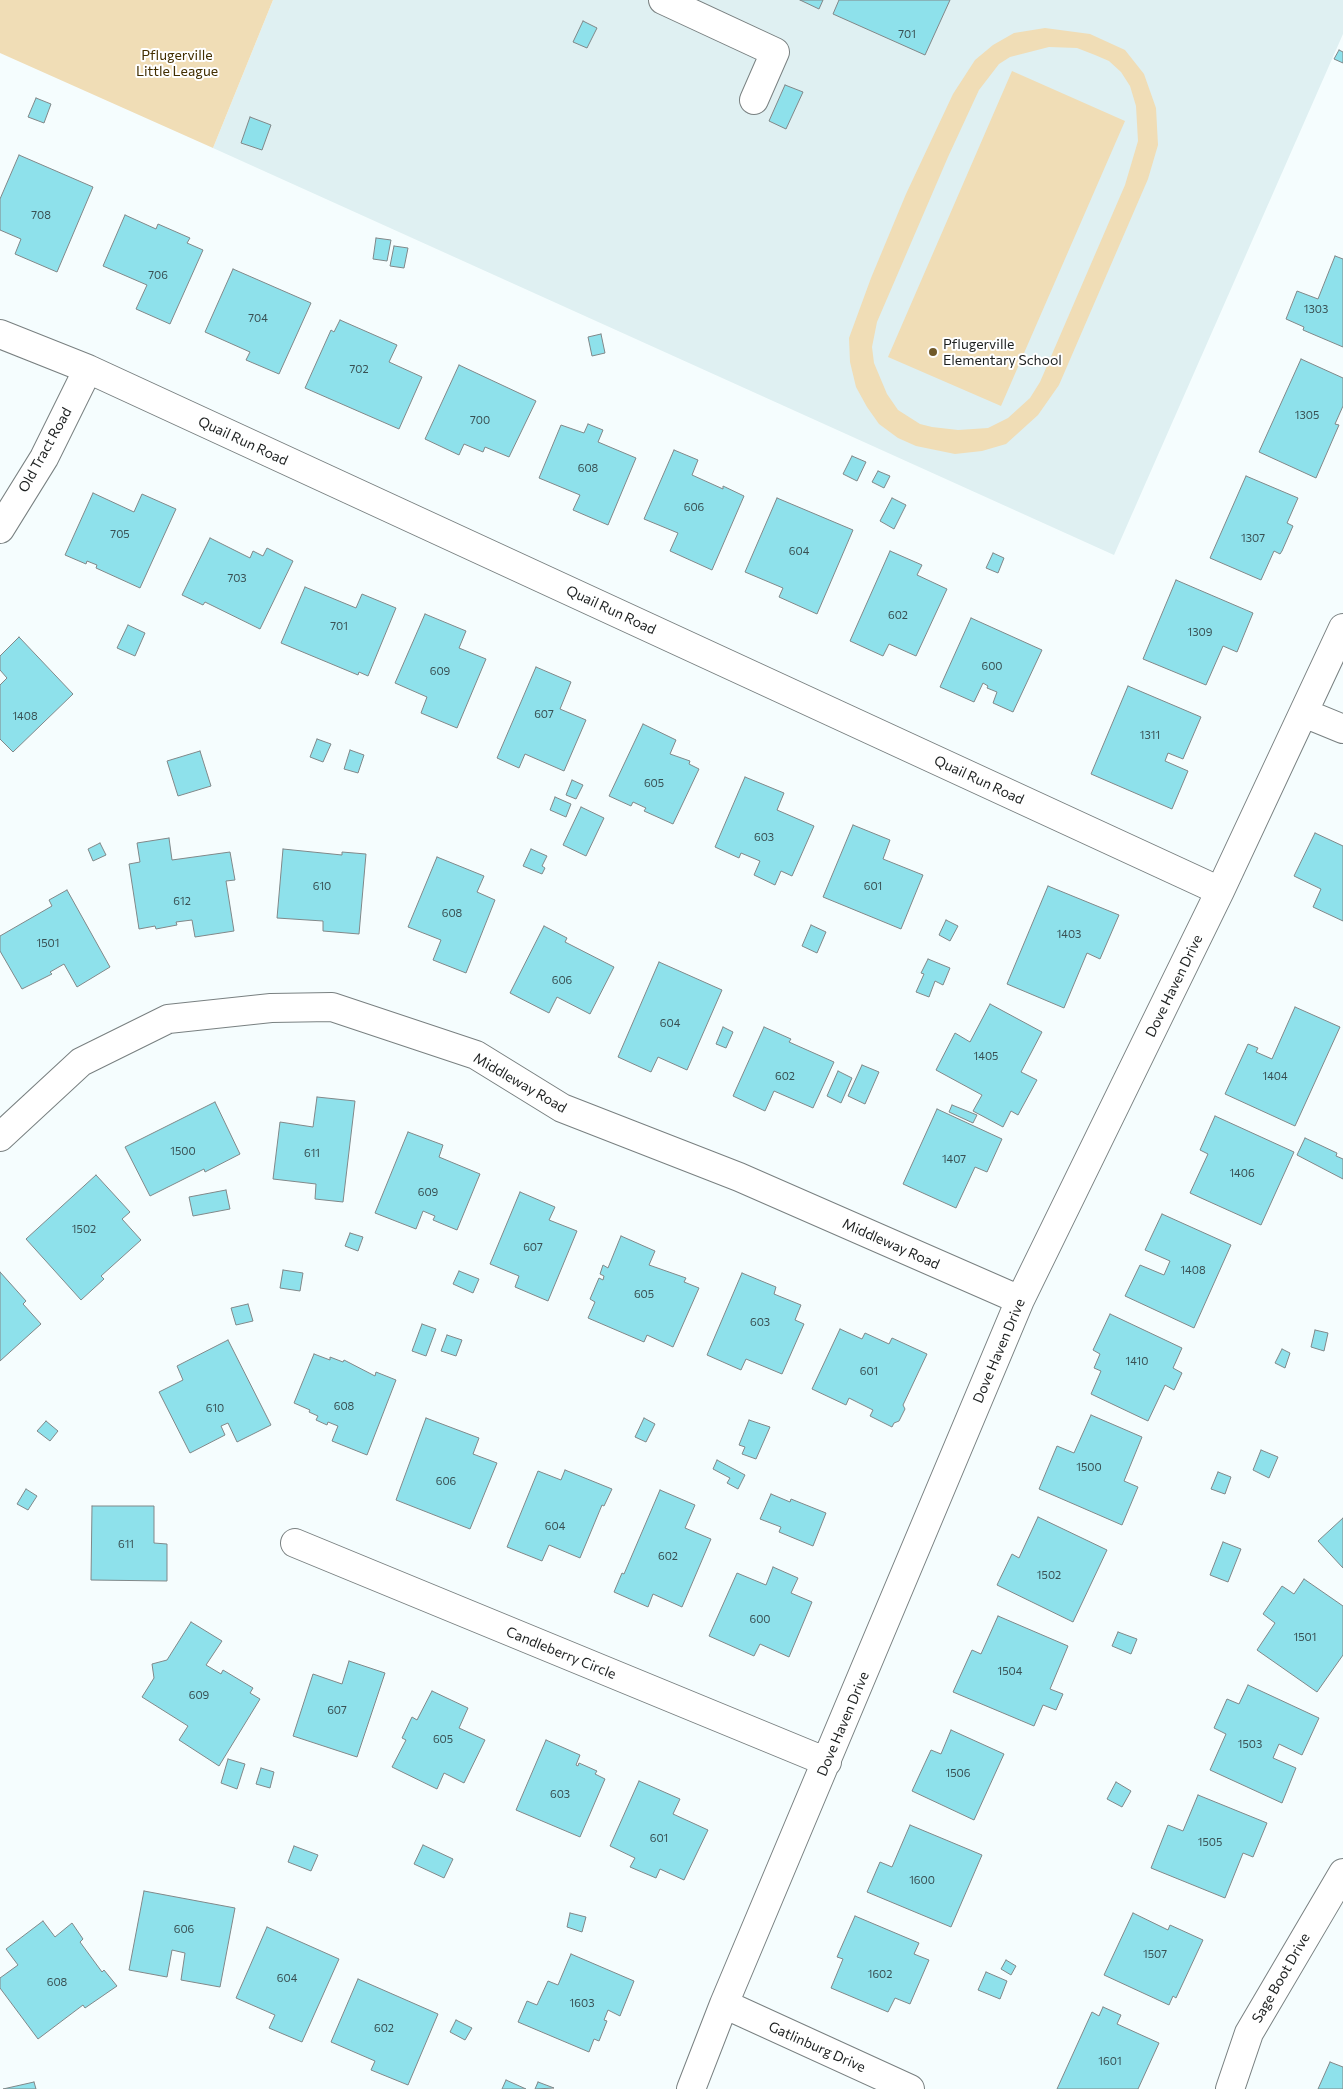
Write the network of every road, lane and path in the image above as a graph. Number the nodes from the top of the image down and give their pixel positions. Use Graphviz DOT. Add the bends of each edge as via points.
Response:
graph roads {
  1 [pos="662,0"];
  2 [pos="754,100"];
  3 [pos="0,334"];
  4 [pos="88,369"];
  5 [pos="0,529"];
  6 [pos="1343,628"];
  7 [pos="1304,713"];
  8 [pos="1343,729"];
  9 [pos="1220,891"];
  10 [pos="0,1137"];
  11 [pos="1020,1300"];
  12 [pos="295,1544"];
  13 [pos="827,1762"];
  14 [pos="1343,1872"];
  15 [pos="724,2004"];
  16 [pos="691,2089"];
  17 [pos="910,2089"];
  18 [pos="1230,2089"];
  1 -- 2 [label="street" via="775,52"];
  3 -- 4 [label="street, Quail Run Road"];
  4 -- 5 [label="street, Old Tract Road" via="44,458"];
  4 -- 9 [label="street, Quail Run Road"];
  6 -- 7 [label="street, Dove Haven Drive"];
  7 -- 8 [label="street"];
  7 -- 9 [label="street, Dove Haven Drive"];
  9 -- 11 [label="street, Dove Haven Drive"];
  10 -- 11 [label="street, Middleway Road" via="81,1062 168,1019 271,1008 332,1007 476,1055 562,1108 739,1177"];
  11 -- 13 [label="street, Dove Haven Drive"];
  12 -- 13 [label="street, Candleberry Circle"];
  13 -- 15 [label="street, Dove Haven Drive"];
  14 -- 18 [label="street, Sage Boot Drive" via="1249,2033"];
  15 -- 16 [label="street, Dove Haven Drive"];
  15 -- 17 [label="street, Gatlinburg Drive"];
}
